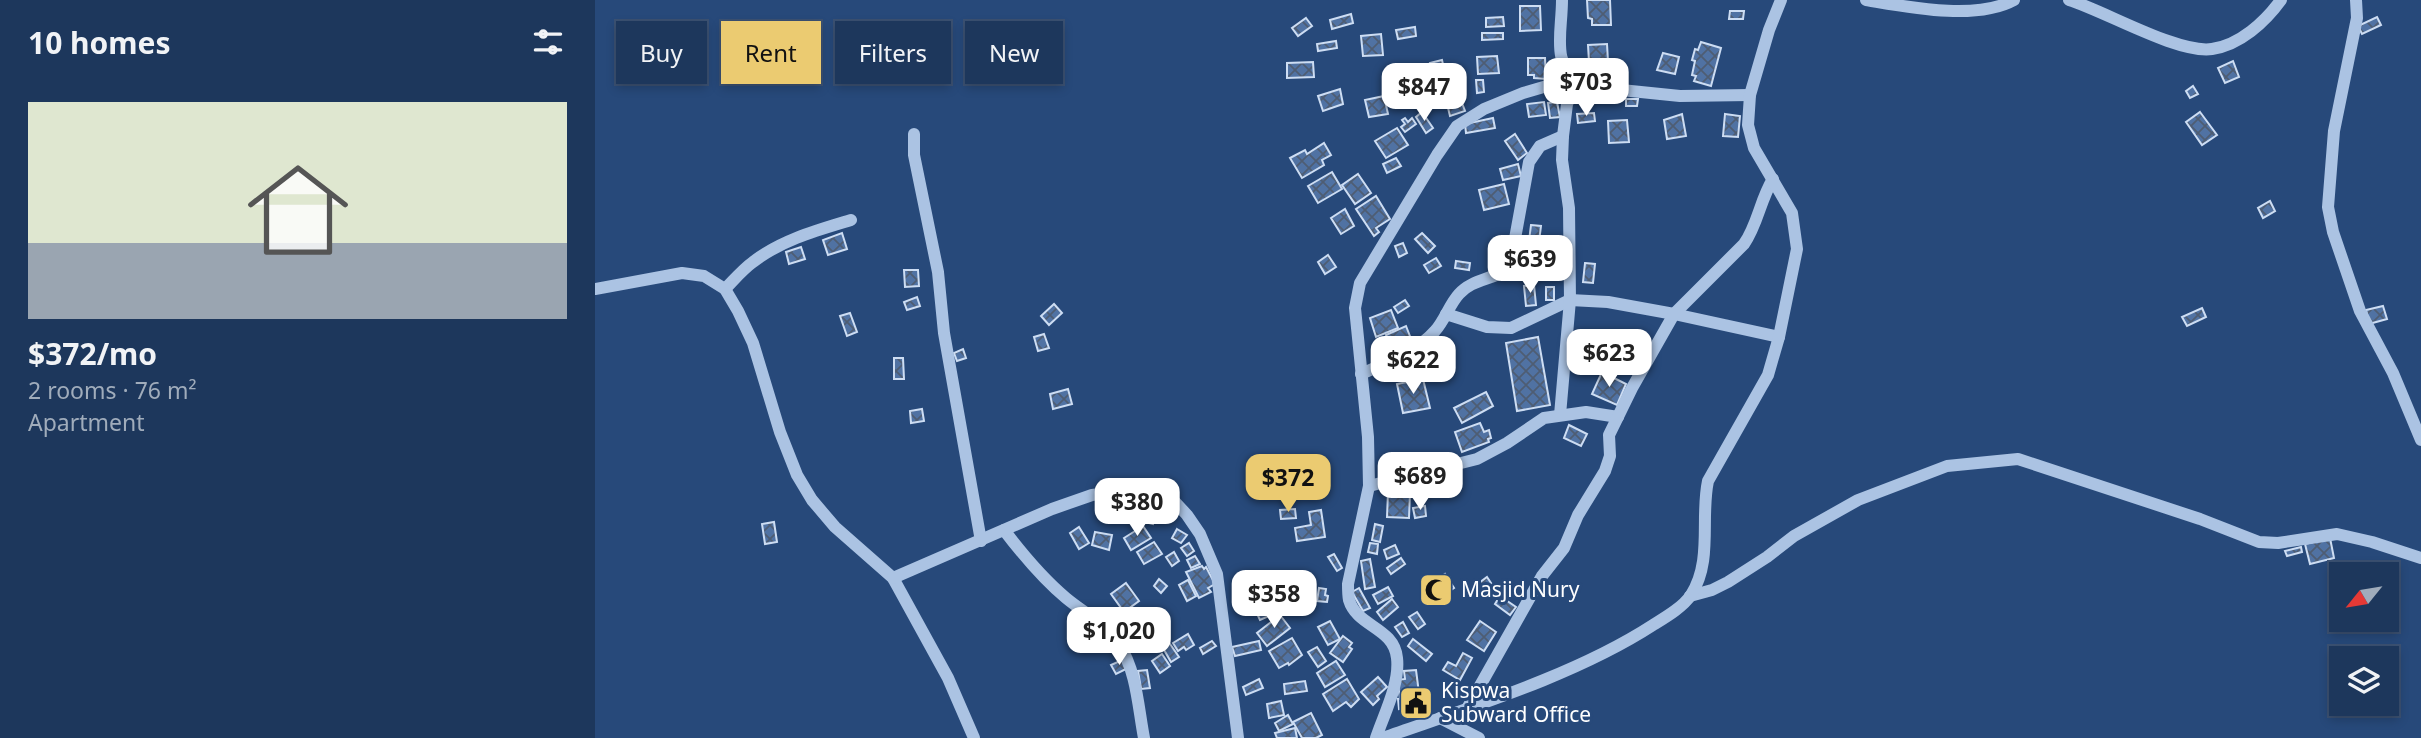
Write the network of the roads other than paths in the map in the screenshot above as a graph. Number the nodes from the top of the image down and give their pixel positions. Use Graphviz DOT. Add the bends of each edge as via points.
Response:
graph roads {
  1 [pos="1562,0"];
  2 [pos="1781,0"];
  3 [pos="1867,0"];
  4 [pos="2014,0"];
  5 [pos="2069,0"];
  6 [pos="2281,0"];
  7 [pos="2356,0"];
  8 [pos="1574,81"];
  9 [pos="1750,95"];
  10 [pos="914,134"];
  11 [pos="1563,136"];
  12 [pos="1773,179"];
  13 [pos="851,220"];
  14 [pos="595,289"];
  15 [pos="725,289"];
  16 [pos="1570,300"];
  17 [pos="1446,314"];
  18 [pos="1674,314"];
  19 [pos="1779,337"];
  20 [pos="1361,374"];
  21 [pos="1560,415"];
  22 [pos="1618,417"];
  23 [pos="2421,440"];
  24 [pos="1369,486"];
  25 [pos="1004,530"];
  26 [pos="981,541"];
  27 [pos="2421,558"];
  28 [pos="893,578"];
  29 [pos="1690,596"];
  30 [pos="1468,707"];
  31 [pos="1440,718"];
  32 [pos="974,738"];
  33 [pos="1144,738"];
  34 [pos="1238,738"];
  35 [pos="1377,738"];
  36 [pos="1383,738"];
  37 [pos="1479,738"];
  1 -- 8 [label="street" via="1559,53"];
  2 -- 9 [label="street"];
  3 -- 4 [label="street" via="1971,11 2001,7"];
  5 -- 6 [label="street" via="2177,44 2211,50 2240,40"];
  7 -- 23 [label="street" via="2357,18 2334,131 2328,207 2360,311"];
  8 -- 9 [label="street" via="1582,86 1680,96"];
  8 -- 11 [label="street"];
  8 -- 20 [label="street" via="1523,93 1457,126 1360,283 1355,308"];
  9 -- 12 [label="street" via="1748,125 1754,148"];
  10 -- 26 [label="street" via="915,164 938,272 944,333"];
  11 -- 16 [label="street"];
  11 -- 17 [label="street" via="1540,146 1529,162 1510,266 1459,294"];
  12 -- 18 [label="street" via="1744,244"];
  12 -- 19 [label="street" via="1791,213 1797,248"];
  13 -- 15 [label="street" via="772,250 753,261"];
  14 -- 15 [label="street" via="682,273 704,276"];
  15 -- 28 [label="street" via="753,343 797,475 835,527"];
  16 -- 17 [label="street" via="1511,328 1487,327"];
  16 -- 18 [label="street"];
  16 -- 21 [label="street"];
  17 -- 20 [label="street" via="1422,342"];
  18 -- 19 [label="street"];
  18 -- 22 [label="street"];
  19 -- 29 [label="street" via="1768,376 1708,481 1704,563"];
  20 -- 24 [label="street"];
  21 -- 22 [label="street" via="1586,412"];
  21 -- 24 [label="street" via="1544,418 1477,459"];
  22 -- 30 [label="street" via="1609,435 1605,471 1578,515 1565,548 1542,576"];
  24 -- 35 [label="street" via="1348,584 1353,608 1392,640 1397,657"];
  25 -- 26 [label="street"];
  25 -- 33 [label="street" via="1045,580 1119,643 1136,686"];
  25 -- 34 [label="street" via="1092,495 1129,490 1175,502 1200,534 1217,574"];
  26 -- 28 [label="street"];
  27 -- 29 [label="street" via="2337,534 2259,542 2018,459 1992,460 1947,466 1858,500 1794,536 1728,582"];
  28 -- 32 [label="street" via="948,678"];
  29 -- 30 [label="street" via="1640,634 1595,657"];
  30 -- 31 [label="street"];
  31 -- 36 [label="street"];
  31 -- 37 [label="street"];
}
